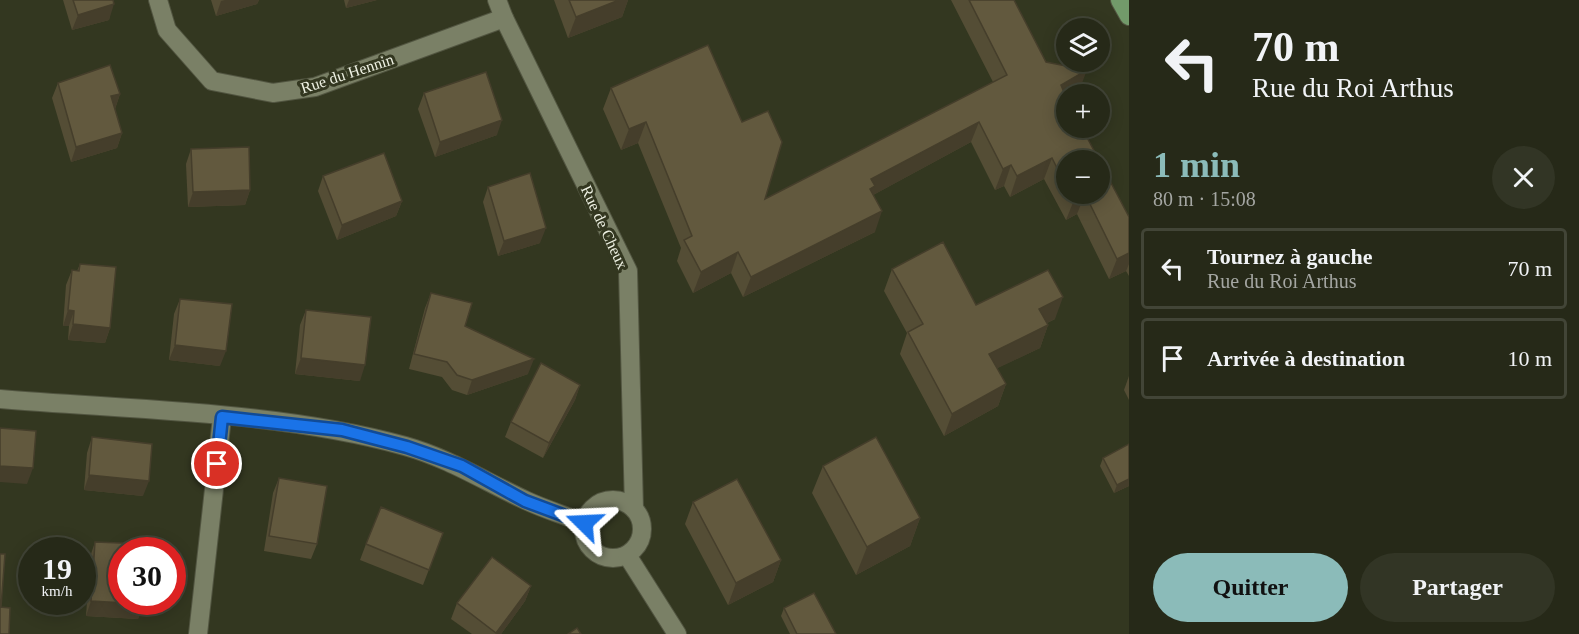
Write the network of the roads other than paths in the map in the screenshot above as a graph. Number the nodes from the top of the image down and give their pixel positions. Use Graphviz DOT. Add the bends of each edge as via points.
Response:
graph roads {
  1 [pos="158,0"];
  2 [pos="497,0"];
  3 [pos="1120,0"];
  4 [pos="1129,16"];
  5 [pos="504,18"];
  6 [pos="0,399"];
  7 [pos="222,417"];
  8 [pos="634,508"];
  9 [pos="584,523"];
  10 [pos="627,555"];
  11 [pos="198,634"];
  12 [pos="678,634"];
  1 -- 5 [label="street, Rue du Hennin" via="167,30 212,81 273,93 315,87"];
  2 -- 5 [label="street, Rue de Cheux"];
  3 -- 4 [label="main road"];
  5 -- 8 [label="street, Rue de Cheux" via="628,271"];
  6 -- 7 [label="street"];
  7 -- 9 [label="street" via="342,430 407,447 462,466 525,501"];
  7 -- 11 [label="street"];
  8 -- 9 [label="street" via="610,500 591,509"];
  8 -- 10 [label="street" via="642,534 635,549"];
  9 -- 10 [label="street" via="586,543 597,555"];
  10 -- 12 [label="street"];
}
